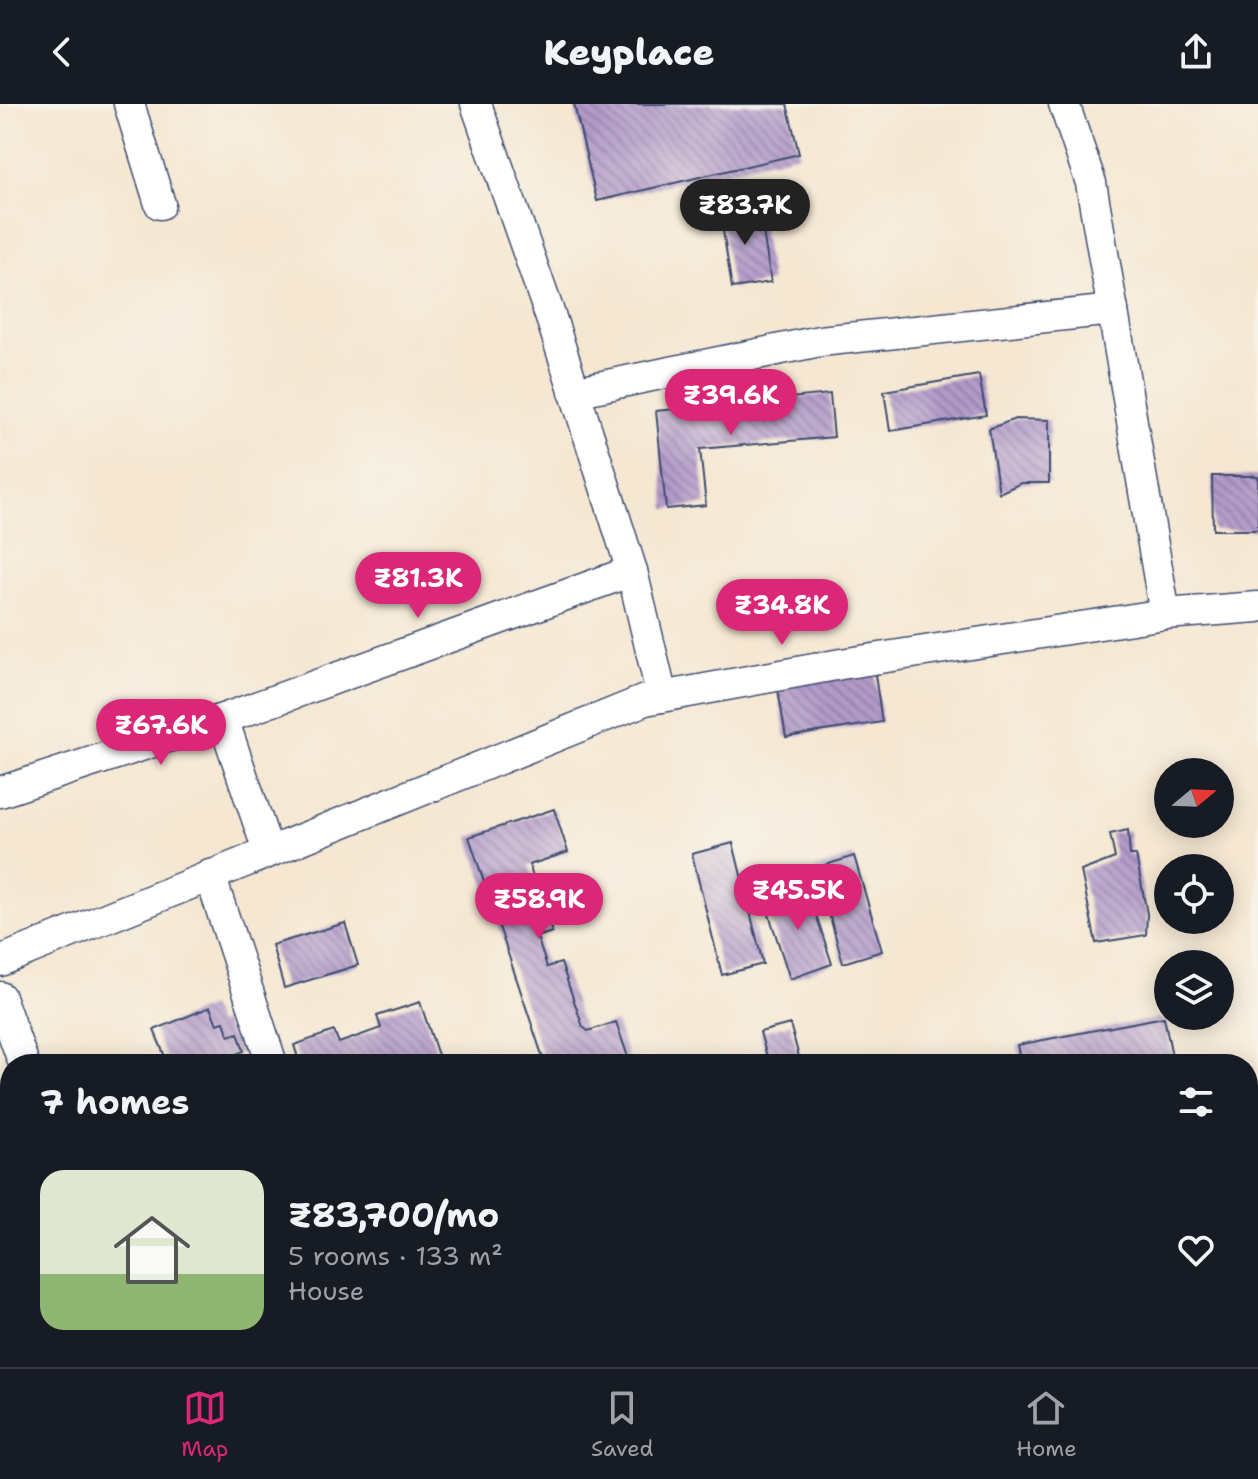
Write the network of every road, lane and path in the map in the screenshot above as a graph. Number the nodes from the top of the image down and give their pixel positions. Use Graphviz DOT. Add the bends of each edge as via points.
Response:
graph roads {
  1 [pos="129,104"];
  2 [pos="476,104"];
  3 [pos="1064,104"];
  4 [pos="160,204"];
  5 [pos="1113,310"];
  6 [pos="574,392"];
  7 [pos="632,571"];
  8 [pos="1258,607"];
  9 [pos="1165,614"];
  10 [pos="662,697"];
  11 [pos="223,719"];
  12 [pos="0,792"];
  13 [pos="268,851"];
  14 [pos="210,875"];
  15 [pos="0,961"];
  16 [pos="0,997"];
  17 [pos="20,1054"];
  18 [pos="269,1054"];
  1 -- 4 [label="street"];
  2 -- 6 [label="street"];
  3 -- 5 [label="street" via="1091,183"];
  5 -- 6 [label="street" via="820,341"];
  5 -- 9 [label="street"];
  6 -- 7 [label="street"];
  7 -- 10 [label="street"];
  7 -- 11 [label="street"];
  8 -- 9 [label="street"];
  9 -- 10 [label="street"];
  10 -- 13 [label="street"];
  11 -- 12 [label="street"];
  11 -- 13 [label="street"];
  13 -- 14 [label="street"];
  14 -- 15 [label="street"];
  14 -- 18 [label="street"];
  16 -- 17 [label="street"];
}
